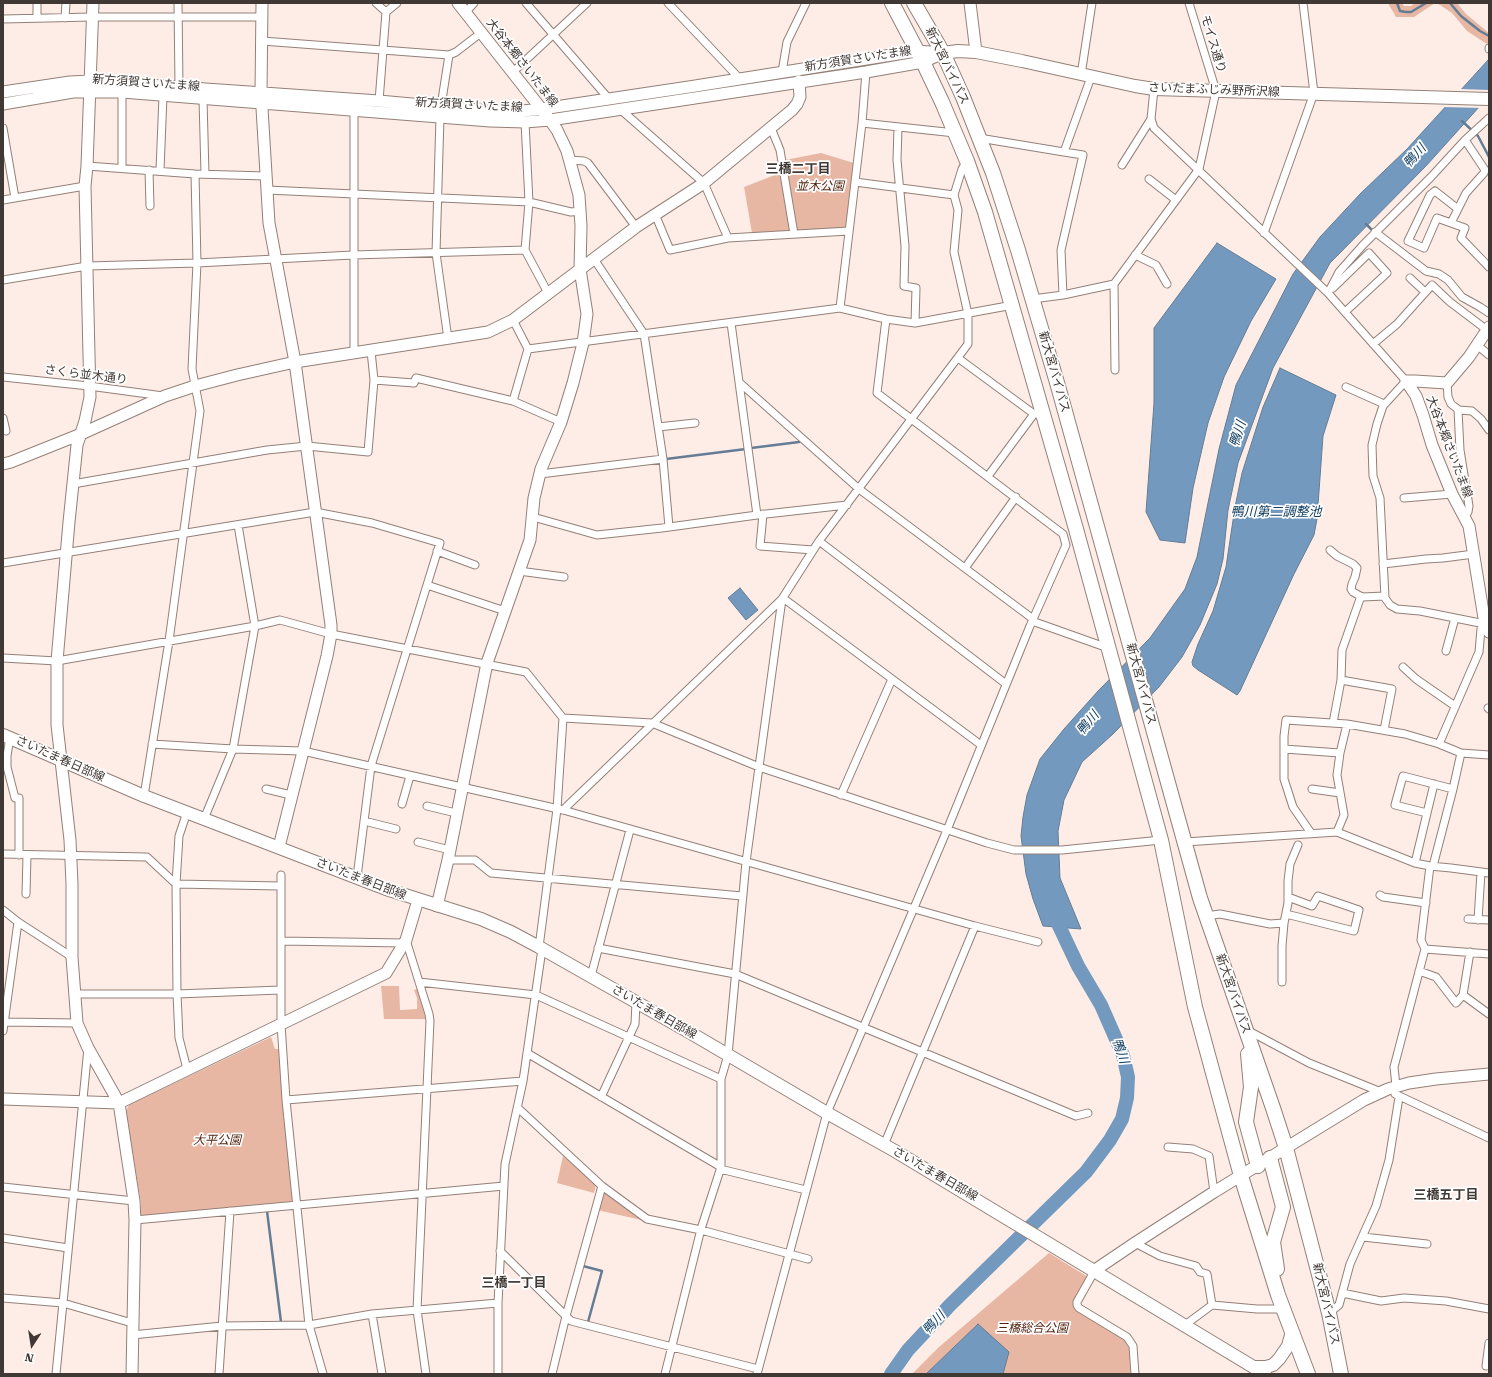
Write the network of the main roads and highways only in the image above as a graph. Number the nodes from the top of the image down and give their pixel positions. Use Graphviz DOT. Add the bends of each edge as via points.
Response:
graph roads {
  1 [pos="892,3"];
  2 [pos="914,3"];
  3 [pos="943,53"];
  4 [pos="1489,99"];
  5 [pos="7,736"];
  6 [pos="1245,1028"];
  7 [pos="1270,1158"];
  8 [pos="1258,1166"];
  9 [pos="1283,1309"];
  10 [pos="1292,1332"];
  11 [pos="1253,1367"];
  12 [pos="1265,1374"];
  13 [pos="1308,1374"];
  14 [pos="1341,1374"];
  1 -- 9 [label="highway, 新大宮バイパス" via="920,56 967,161 1013,305 1039,414 1110,654 1161,840 1195,1007 1241,1176"];
  2 -- 3 [label="highway, 新大宮バイパス"];
  3 -- 4 [label="main road, さいたまふじみ野所沢線" via="976,52 1154,89"];
  3 -- 6 [label="highway, 新大宮バイパス" via="980,138 1020,257 1206,916"];
  5 -- 11 [label="main road, さいたま春日部線" via="144,796 386,889 482,919 511,932 1006,1216"];
  6 -- 8 [label="highway" via="1251,1087 1246,1122"];
  6 -- 14 [label="highway, 新大宮バイパス" via="1286,1148 1330,1313"];
  7 -- 9 [label="highway" via="1283,1207 1273,1242"];
  9 -- 10 [label="highway, 新大宮バイパス"];
  10 -- 11 [label="main road" via="1288,1346 1279,1359 1266,1367"];
  10 -- 13 [label="highway, 新大宮バイパス"];
  11 -- 12 [label="main road, さいたま春日部線"];
}
